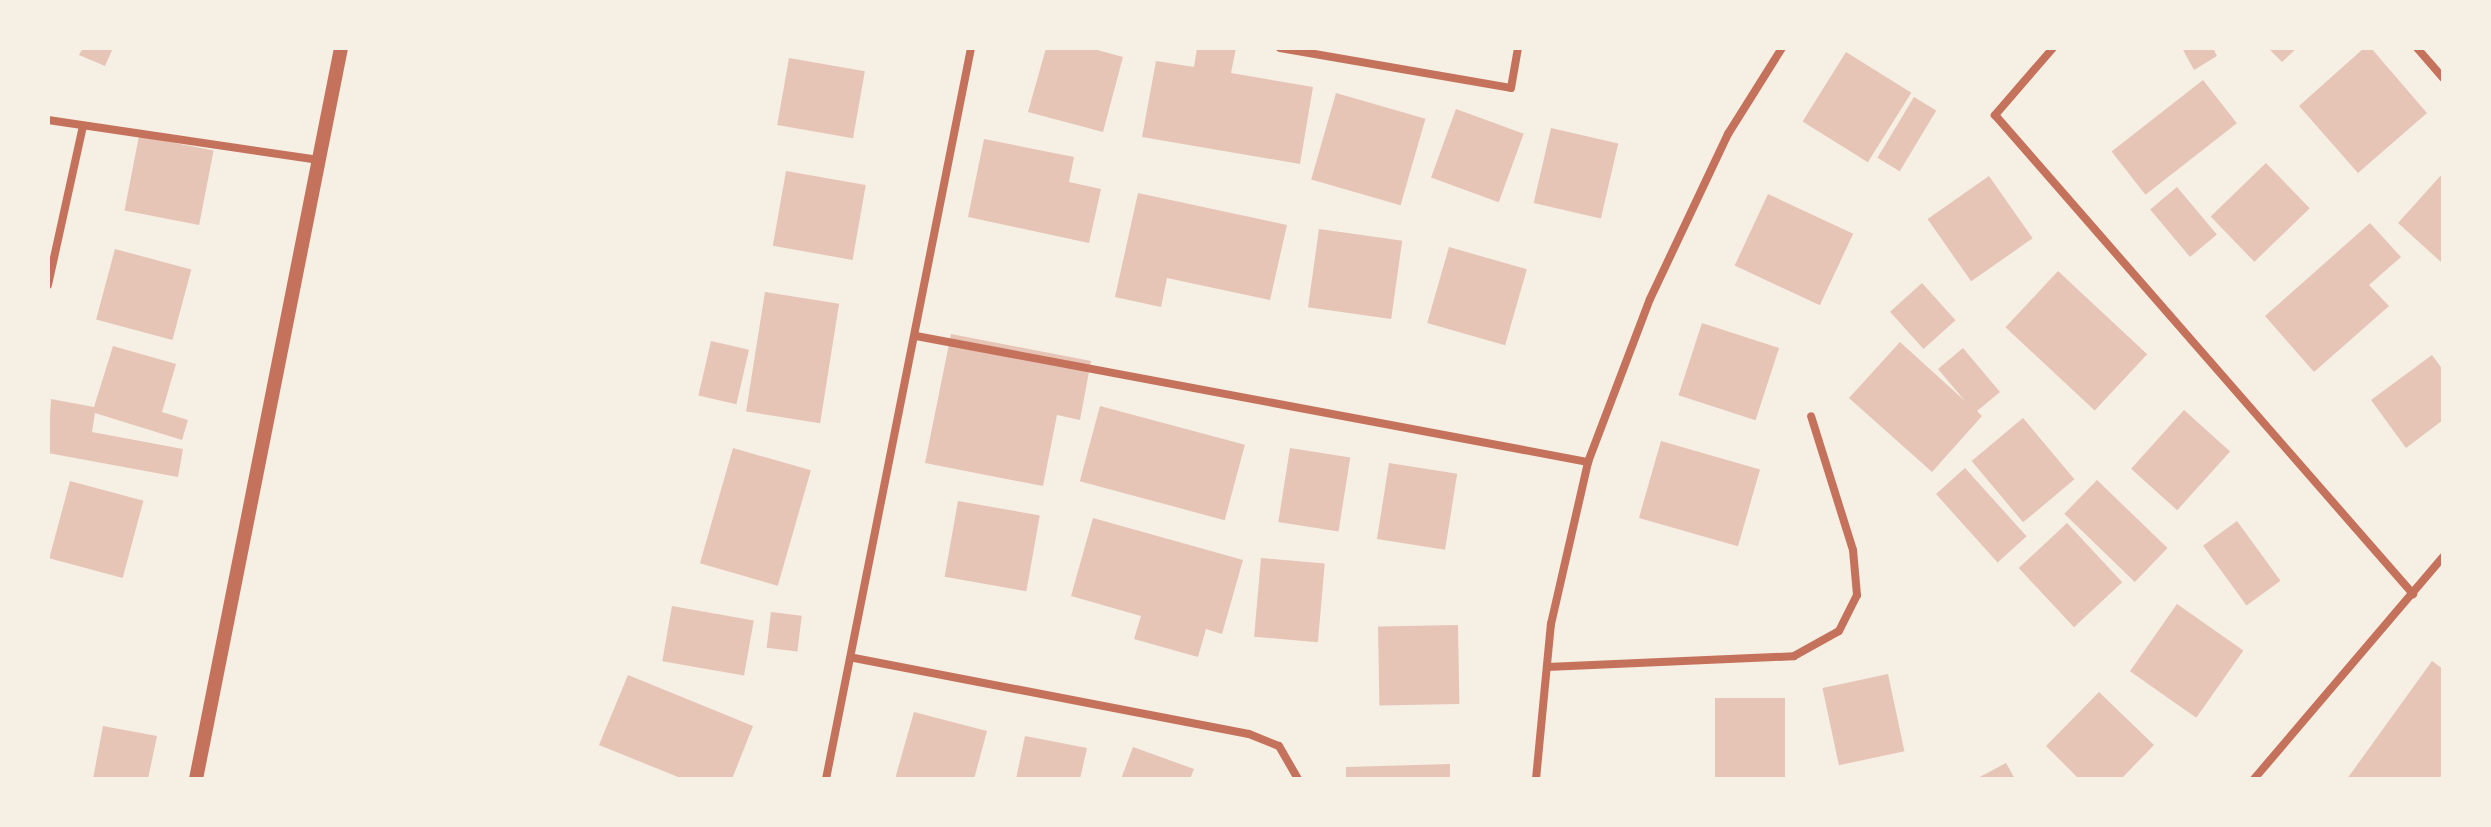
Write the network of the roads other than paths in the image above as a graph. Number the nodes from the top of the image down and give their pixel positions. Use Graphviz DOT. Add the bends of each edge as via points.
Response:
graph roads {
  1 [pos="341,48"];
  2 [pos="971,48"];
  3 [pos="1280,48"];
  4 [pos="1518,48"];
  5 [pos="1782,48"];
  6 [pos="2053,48"];
  7 [pos="2417,48"];
  8 [pos="2443,78"];
  9 [pos="48,120"];
  10 [pos="83,126"];
  11 [pos="319,160"];
  12 [pos="48,285"];
  13 [pos="916,336"];
  14 [pos="1811,416"];
  15 [pos="1588,462"];
  16 [pos="2443,557"];
  17 [pos="2413,594"];
  18 [pos="854,658"];
  19 [pos="1547,667"];
  20 [pos="196,779"];
  21 [pos="826,779"];
  22 [pos="1298,779"];
  23 [pos="1536,779"];
  24 [pos="2254,779"];
  1 -- 11 [label="street"];
  2 -- 13 [label="street"];
  3 -- 4 [label="street" via="1511,88"];
  5 -- 15 [label="street" via="1728,134 1656,285"];
  6 -- 17 [label="street" via="1995,115"];
  7 -- 8 [label="street"];
  9 -- 10 [label="street"];
  10 -- 11 [label="street"];
  10 -- 12 [label="street"];
  11 -- 20 [label="street"];
  13 -- 15 [label="street"];
  13 -- 18 [label="street"];
  14 -- 19 [label="street" via="1853,550 1857,595 1839,631 1794,656"];
  15 -- 19 [label="street" via="1551,624"];
  16 -- 17 [label="street"];
  17 -- 24 [label="street"];
  18 -- 21 [label="street"];
  18 -- 22 [label="street" via="1249,734 1279,746"];
  19 -- 23 [label="street"];
}
